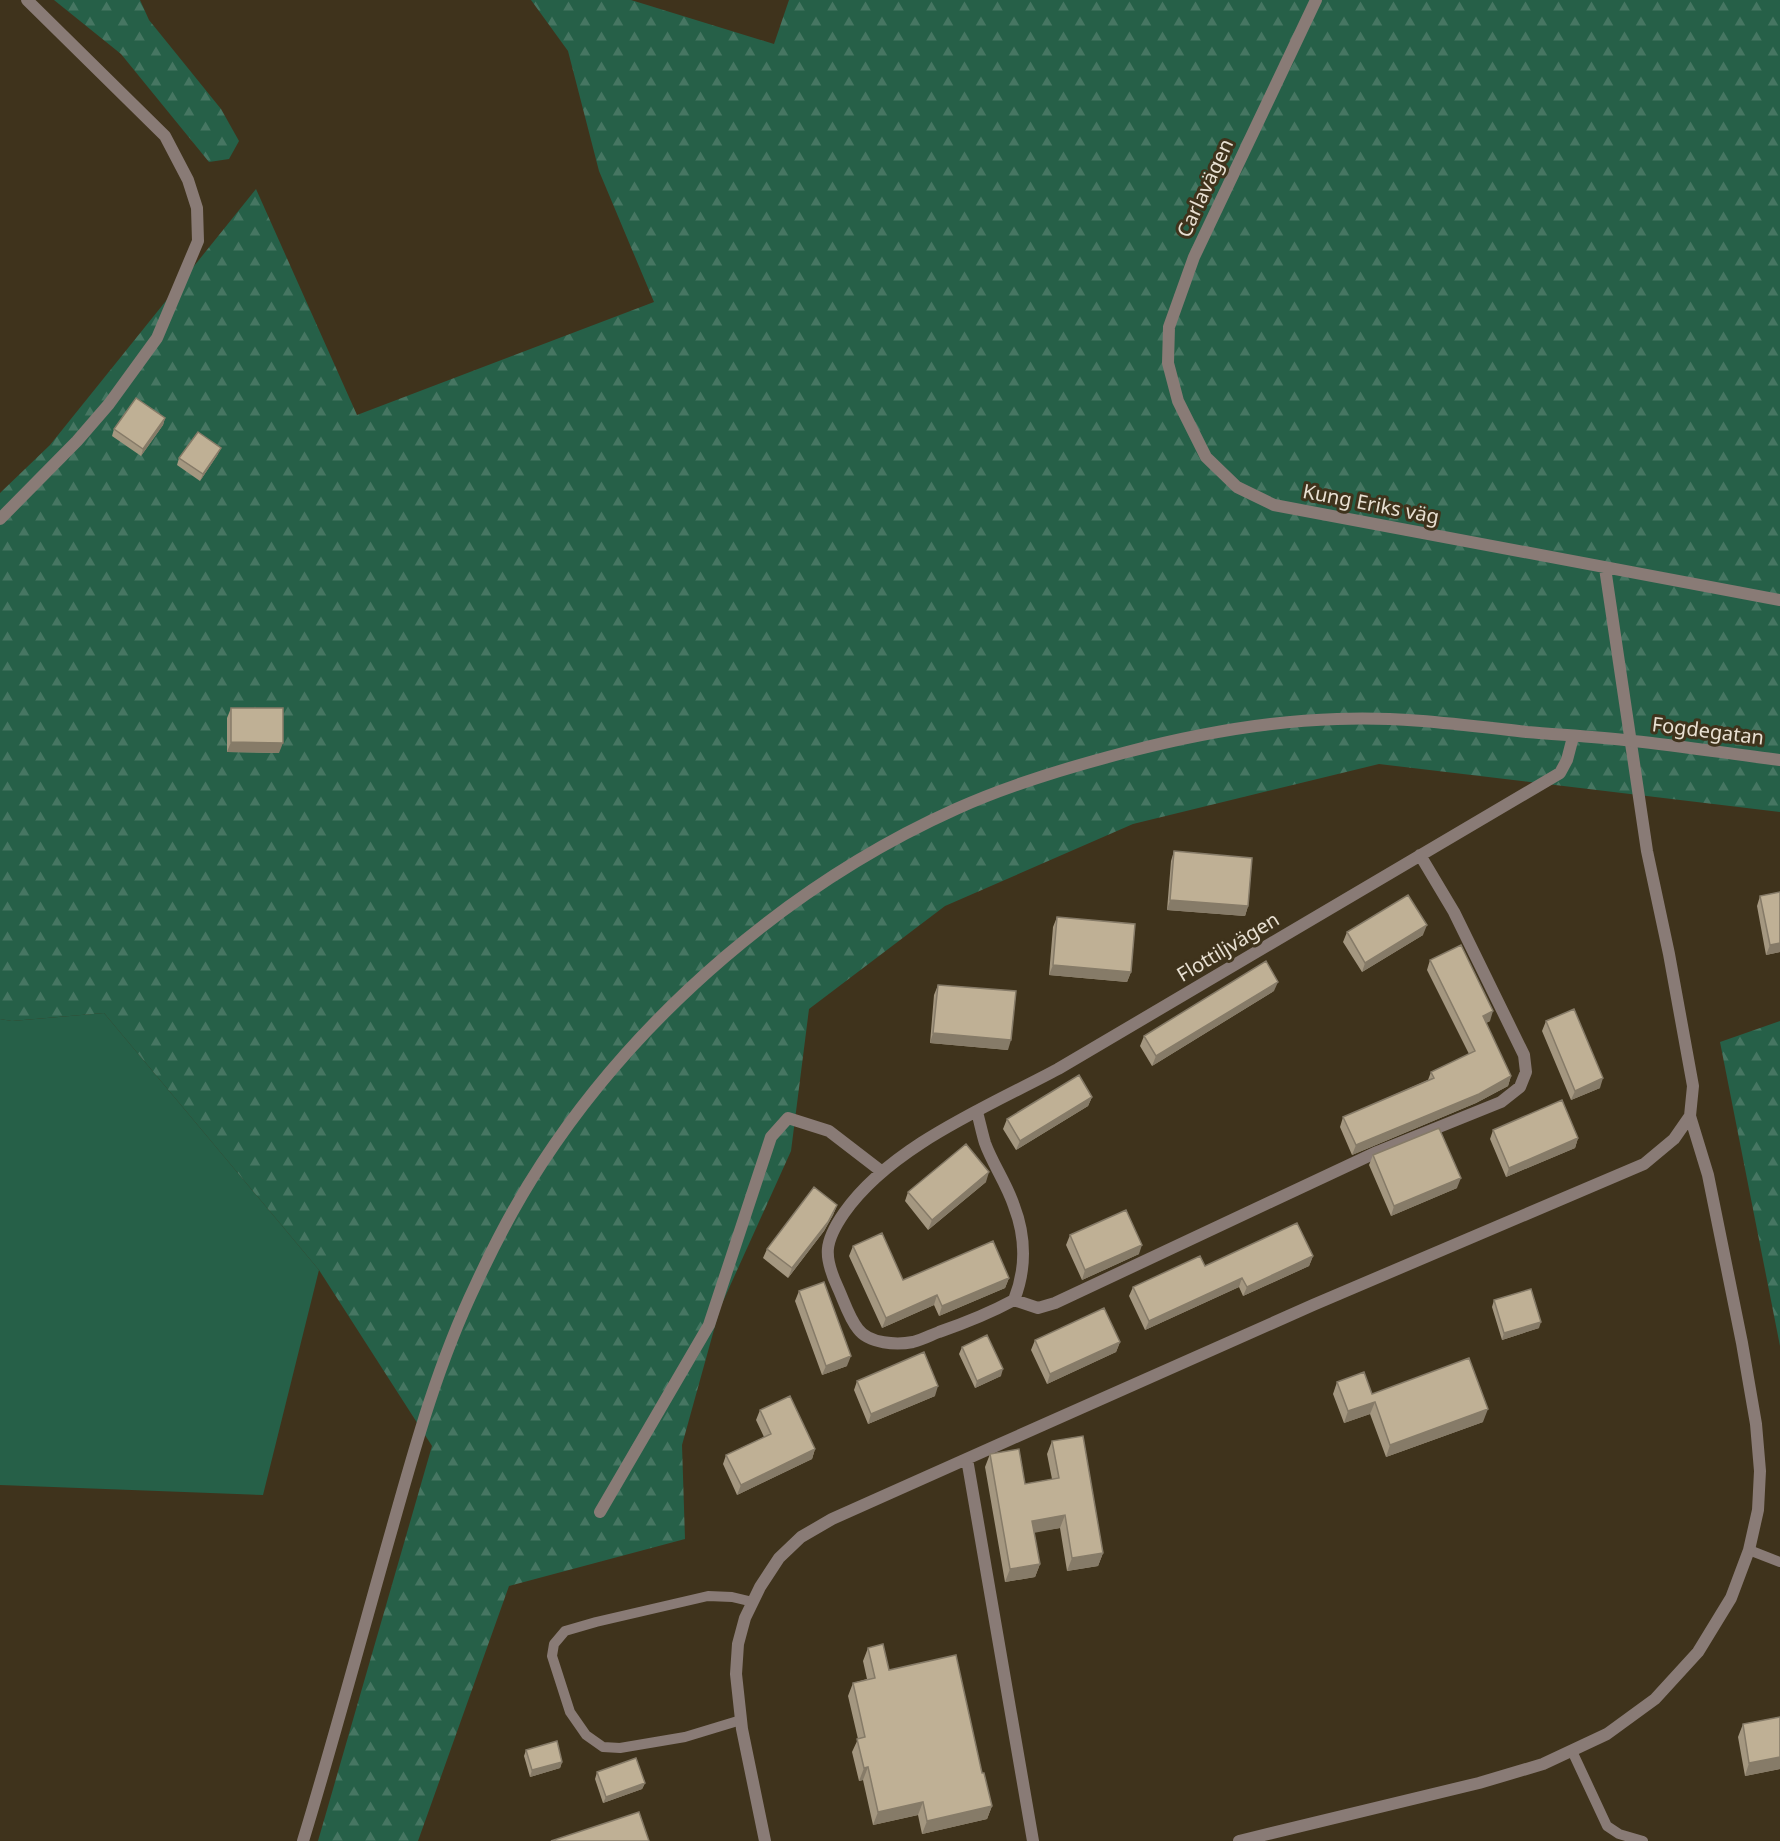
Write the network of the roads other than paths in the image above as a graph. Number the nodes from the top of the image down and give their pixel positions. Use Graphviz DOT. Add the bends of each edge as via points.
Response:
graph roads {
  1 [pos="27,0"];
  2 [pos="1316,0"];
  3 [pos="1178,401"];
  4 [pos="0,519"];
  5 [pos="1605,568"];
  6 [pos="1780,600"];
  7 [pos="1573,736"];
  8 [pos="1631,741"];
  9 [pos="1780,760"];
  10 [pos="1420,855"];
  11 [pos="977,1112"];
  12 [pos="1690,1116"];
  13 [pos="881,1172"];
  14 [pos="1014,1300"];
  15 [pos="967,1459"];
  16 [pos="600,1512"];
  17 [pos="1749,1550"];
  18 [pos="1780,1562"];
  19 [pos="753,1602"];
  20 [pos="741,1720"];
  21 [pos="1572,1750"];
  22 [pos="303,1841"];
  23 [pos="765,1841"];
  24 [pos="1033,1841"];
  25 [pos="1239,1841"];
  26 [pos="1643,1841"];
  1 -- 4 [label="street" via="165,136 188,180 196,208 198,241 157,338 110,404"];
  2 -- 3 [label="street, Carlavägen" via="1194,257 1169,327 1168,363"];
  3 -- 5 [label="street, Kung Eriks väg" via="1206,457 1237,487 1275,505"];
  5 -- 6 [label="street, Kung Eriks väg"];
  5 -- 8 [label="street"];
  7 -- 8 [label="street, Fogdegatan"];
  7 -- 10 [label="street, Flottiljvägen" via="1560,773"];
  7 -- 22 [label="street, Fogdegatan" via="1410,719 1339,718 1217,731 1089,762 960,807 904,834 836,875 723,959 623,1058 578,1113 541,1165 475,1285 429,1401"];
  8 -- 9 [label="street, Fogdegatan"];
  8 -- 12 [label="street" via="1647,851 1693,1086"];
  10 -- 11 [label="street, Flottiljvägen" via="1058,1069"];
  10 -- 14 [label="street" via="1454,912 1524,1055 1526,1072 1520,1087 1501,1102 1377,1152 1055,1303 1038,1308"];
  11 -- 13 [label="street, Flottiljvägen" via="898,1157"];
  11 -- 14 [label="street" via="985,1144 1015,1207 1020,1232 1022,1282"];
  12 -- 15 [label="street" via="1674,1139 1644,1164"];
  12 -- 17 [label="street" via="1708,1175 1756,1424 1758,1510"];
  13 -- 14 [label="street" via="845,1212 829,1239 826,1256 858,1330 887,1343 914,1342"];
  13 -- 16 [label="street" via="829,1131 788,1118 771,1137 709,1325"];
  15 -- 19 [label="street" via="801,1537 779,1558"];
  15 -- 24 [label="street"];
  17 -- 18 [label="lane"];
  17 -- 21 [label="street" via="1731,1598 1698,1652 1655,1699 1607,1734"];
  19 -- 20 [label="street" via="744,1618 738,1644 736,1674"];
  19 -- 20 [label="lane" via="708,1596 596,1622 565,1631 554,1644 552,1656 570,1712 586,1735 603,1747 620,1748 685,1737"];
  20 -- 23 [label="street"];
  21 -- 25 [label="street" via="1543,1764 1479,1783"];
  21 -- 26 [label="lane" via="1607,1826"];
}
